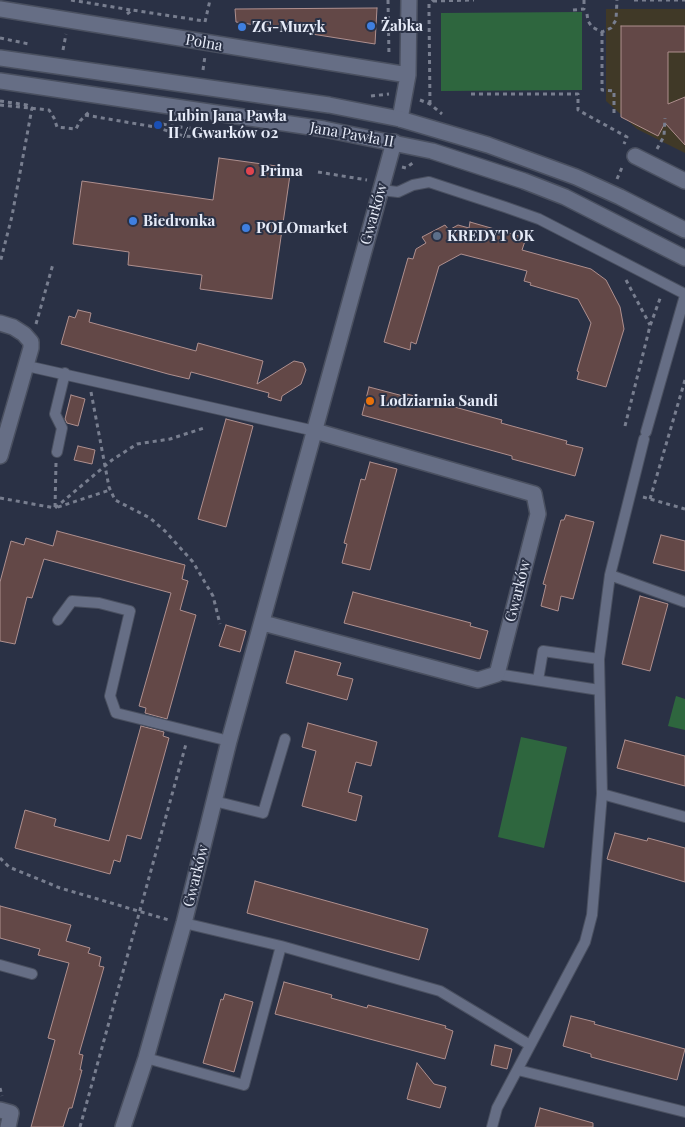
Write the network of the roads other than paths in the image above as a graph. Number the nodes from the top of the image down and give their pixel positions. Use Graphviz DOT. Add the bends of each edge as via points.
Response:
graph roads {
  1 [pos="409,0"];
  2 [pos="0,9"];
  3 [pos="0,58"];
  4 [pos="408,75"];
  5 [pos="0,81"];
  6 [pos="400,119"];
  7 [pos="394,142"];
  8 [pos="635,156"];
  9 [pos="685,181"];
  10 [pos="381,190"];
  11 [pos="685,230"];
  12 [pos="685,258"];
  13 [pos="685,296"];
  14 [pos="0,323"];
  15 [pos="27,366"];
  16 [pos="65,373"];
  17 [pos="315,431"];
  18 [pos="57,452"];
  19 [pos="0,456"];
  20 [pos="610,576"];
  21 [pos="685,602"];
  22 [pos="58,620"];
  23 [pos="263,623"];
  24 [pos="599,659"];
  25 [pos="497,674"];
  26 [pos="538,680"];
  27 [pos="599,690"];
  28 [pos="285,740"];
  29 [pos="229,742"];
  30 [pos="602,794"];
  31 [pos="214,801"];
  32 [pos="685,817"];
  33 [pos="184,924"];
  34 [pos="281,946"];
  35 [pos="0,966"];
  36 [pos="32,974"];
  37 [pos="530,1045"];
  38 [pos="146,1058"];
  39 [pos="518,1070"];
  40 [pos="0,1110"];
  41 [pos="685,1112"];
  42 [pos="8,1127"];
  43 [pos="123,1127"];
  44 [pos="492,1127"];
  1 -- 4 [label="street, Gwarków"];
  2 -- 4 [label="street, Polna"];
  3 -- 6 [label="street, Jana Pawła II" via="328,105"];
  4 -- 6 [label="street, Gwarków"];
  5 -- 7 [label="street, Jana Pawła II"];
  6 -- 7 [label="street, Gwarków"];
  6 -- 11 [label="street, Jana Pawła II" via="488,144 576,177"];
  7 -- 10 [label="street, Gwarków"];
  7 -- 12 [label="street, Jana Pawła II" via="524,181 609,218"];
  8 -- 9 [label="street"];
  10 -- 13 [label="lane" via="398,192 423,182 539,220"];
  10 -- 17 [label="street, Gwarków"];
  13 -- 20 [label="lane" via="645,435"];
  14 -- 15 [label="street" via="13,327 31,342"];
  15 -- 16 [label="lane"];
  15 -- 19 [label="street"];
  16 -- 17 [label="lane"];
  16 -- 18 [label="lane" via="55,414 62,428"];
  17 -- 23 [label="street, Gwarków"];
  17 -- 25 [label="street, Gwarków" via="534,494 538,514"];
  20 -- 21 [label="lane"];
  20 -- 24 [label="lane"];
  22 -- 29 [label="lane" via="72,601 99,603 130,611 110,696 116,713"];
  23 -- 25 [label="street" via="478,680"];
  23 -- 29 [label="street, Gwarków"];
  24 -- 26 [label="lane" via="543,651"];
  24 -- 27 [label="lane"];
  25 -- 26 [label="lane"];
  26 -- 27 [label="lane"];
  27 -- 30 [label="lane"];
  28 -- 31 [label="lane" via="263,813"];
  29 -- 31 [label="street, Gwarków"];
  30 -- 32 [label="lane"];
  30 -- 37 [label="lane" via="592,915 585,942"];
  31 -- 33 [label="street, Gwarków"];
  33 -- 34 [label="lane"];
  33 -- 38 [label="street, Gwarków"];
  34 -- 37 [label="lane" via="440,991"];
  34 -- 38 [label="lane" via="244,1085"];
  35 -- 36 [label="lane"];
  37 -- 39 [label="lane"];
  38 -- 43 [label="street, Gwarków"];
  39 -- 41 [label="lane"];
  39 -- 44 [label="lane" via="497,1108"];
  40 -- 42 [label="street" via="12,1113"];
}
